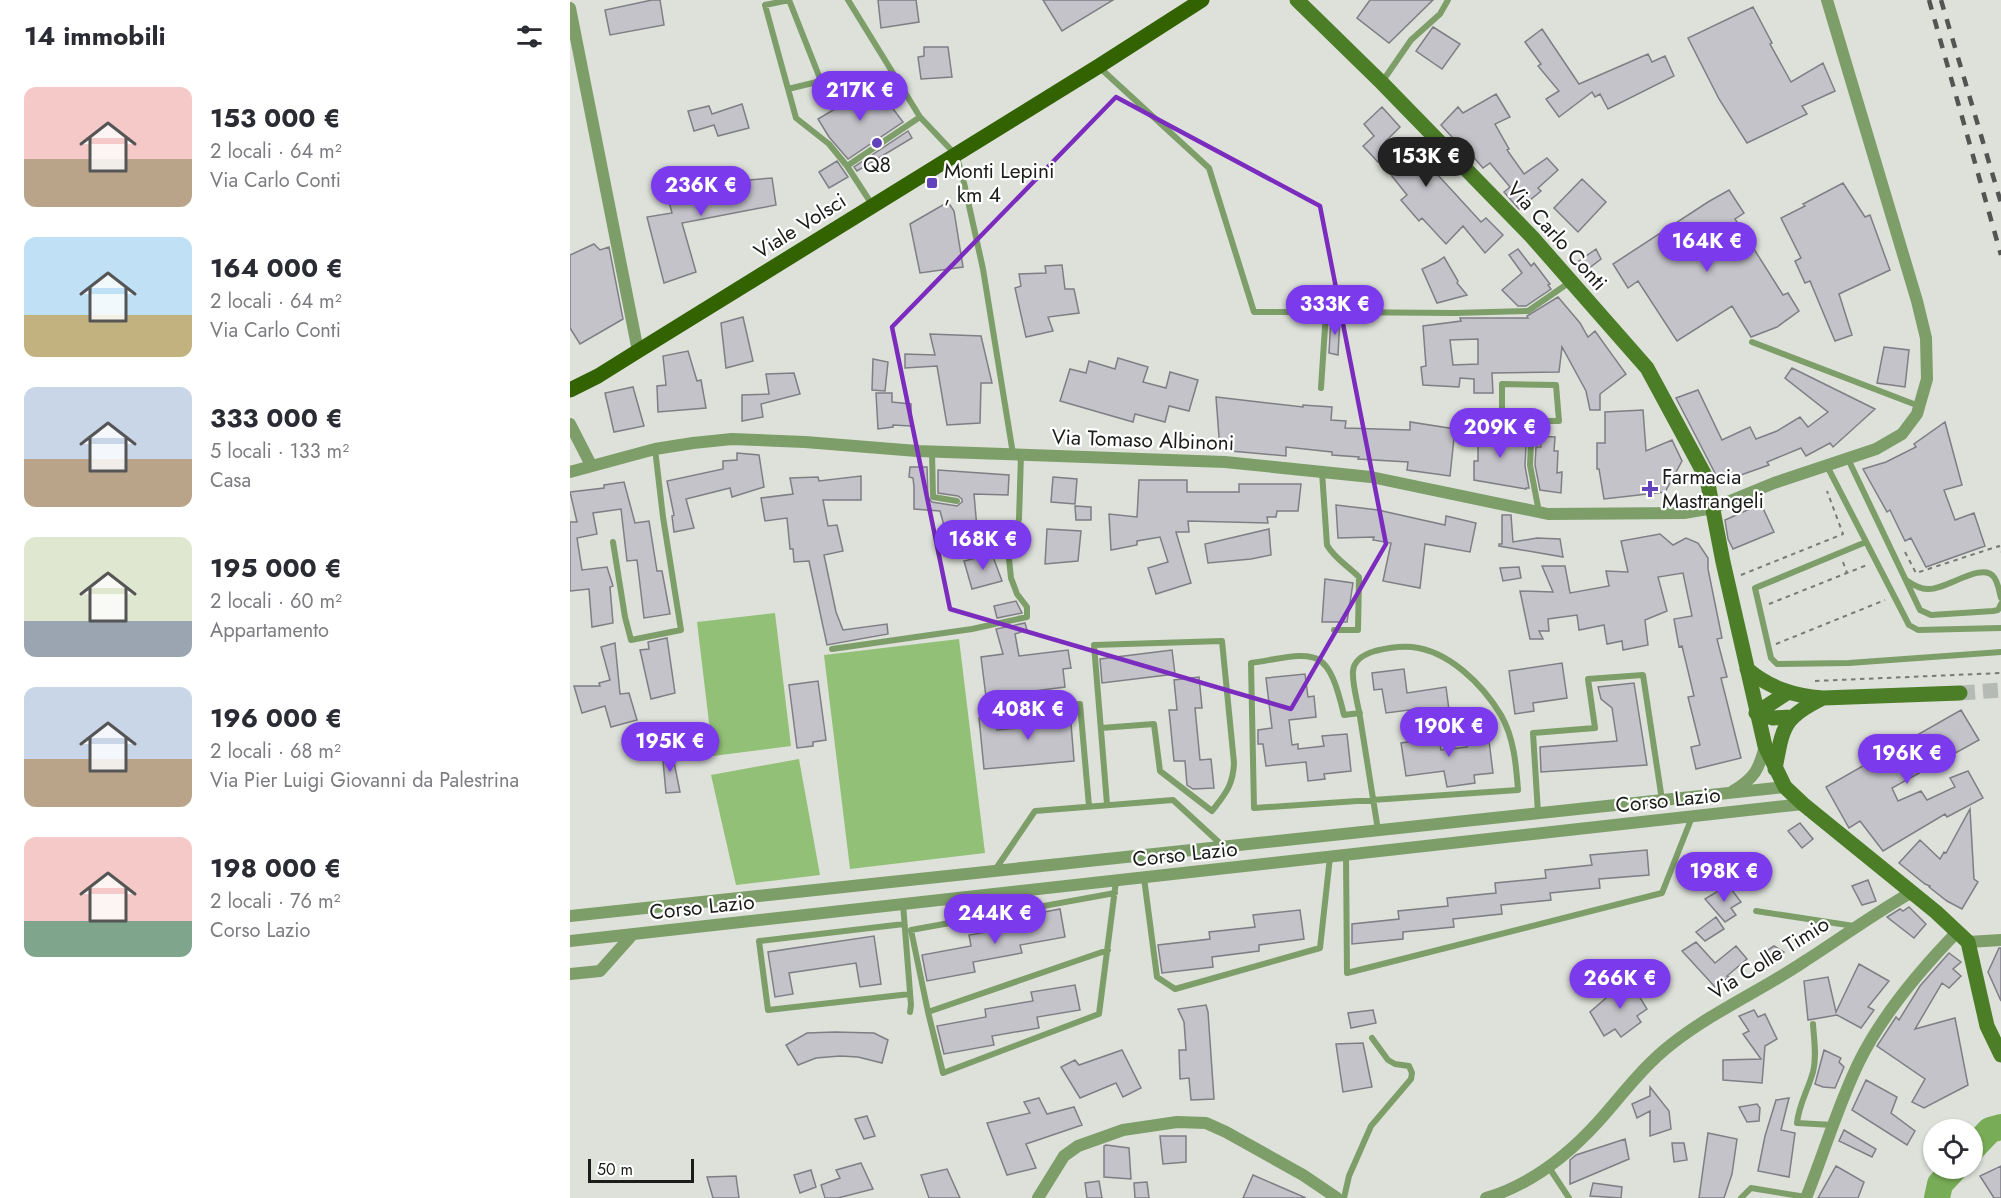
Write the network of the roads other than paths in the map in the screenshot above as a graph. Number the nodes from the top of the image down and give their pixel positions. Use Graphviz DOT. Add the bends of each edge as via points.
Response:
graph roads {
  1 [pos="848,0"];
  2 [pos="1202,0"];
  3 [pos="1297,0"];
  4 [pos="1448,0"];
  5 [pos="1827,0"];
  6 [pos="570,8"];
  7 [pos="1099,66"];
  8 [pos="1382,82"];
  9 [pos="788,89"];
  10 [pos="920,117"];
  11 [pos="956,155"];
  12 [pos="847,166"];
  13 [pos="873,206"];
  14 [pos="1571,281"];
  15 [pos="1326,312"];
  16 [pos="1752,342"];
  17 [pos="638,351"];
  18 [pos="1321,388"];
  19 [pos="570,390"];
  20 [pos="1919,406"];
  21 [pos="1532,421"];
  22 [pos="570,424"];
  23 [pos="655,449"];
  24 [pos="932,452"];
  25 [pos="1017,455"];
  26 [pos="1848,459"];
  27 [pos="591,465"];
  28 [pos="1823,468"];
  29 [pos="570,472"];
  30 [pos="1322,472"];
  31 [pos="957,501"];
  32 [pos="1713,508"];
  33 [pos="1539,512"];
  34 [pos="1866,542"];
  35 [pos="613,543"];
  36 [pos="1905,579"];
  37 [pos="2001,598"];
  38 [pos="2001,604"];
  39 [pos="2001,628"];
  40 [pos="1334,630"];
  41 [pos="832,649"];
  42 [pos="2001,652"];
  43 [pos="1747,669"];
  44 [pos="1786,693"];
  45 [pos="1960,693"];
  46 [pos="1823,698"];
  47 [pos="1031,707"];
  48 [pos="1360,713"];
  49 [pos="1756,713"];
  50 [pos="1791,717"];
  51 [pos="1101,728"];
  52 [pos="1765,746"];
  53 [pos="1775,769"];
  54 [pos="1785,787"];
  55 [pos="1730,793"];
  56 [pos="1373,799"];
  57 [pos="1662,800"];
  58 [pos="1107,804"];
  59 [pos="1803,804"];
  60 [pos="1089,806"];
  61 [pos="1539,813"];
  62 [pos="1692,817"];
  63 [pos="1378,830"];
  64 [pos="1223,847"];
  65 [pos="1346,855"];
  66 [pos="1330,857"];
  67 [pos="994,871"];
  68 [pos="1143,878"];
  69 [pos="1116,887"];
  70 [pos="1912,892"];
  71 [pos="903,904"];
  72 [pos="570,906"];
  73 [pos="1756,911"];
  74 [pos="576,915"];
  75 [pos="904,924"];
  76 [pos="1854,927"];
  77 [pos="633,934"];
  78 [pos="1963,936"];
  79 [pos="2001,940"];
  80 [pos="570,941"];
  81 [pos="1108,950"];
  82 [pos="570,974"];
  83 [pos="910,994"];
  84 [pos="910,1012"];
  85 [pos="928,1012"];
  86 [pos="1813,1024"];
  87 [pos="1372,1038"];
  88 [pos="2001,1055"];
  89 [pos="1834,1125"];
  90 [pos="1548,1166"];
  91 [pos="1806,1197"];
  92 [pos="1038,1198"];
  93 [pos="1336,1198"];
  94 [pos="1344,1198"];
  95 [pos="1486,1198"];
  96 [pos="1569,1198"];
  97 [pos="1742,1198"];
  1 -- 10 [label="lane"];
  2 -- 7 [label="main road, Viale Volsci"];
  3 -- 8 [label="street, Via Carlo Conti"];
  4 -- 8 [label="lane" via="1440,14 1411,40"];
  5 -- 20 [label="street, Via Tomaso Albinoni" via="1926,338 1928,379"];
  6 -- 17 [label="street"];
  7 -- 11 [label="main road, Viale Volsci"];
  7 -- 15 [label="lane" via="1209,168 1254,312"];
  8 -- 14 [label="street, Via Carlo Conti"];
  9 -- 9 [label="lane" via="765,5 789,0 821,81"];
  9 -- 12 [label="lane" via="796,118 829,144"];
  10 -- 11 [label="lane"];
  10 -- 12 [label="lane"];
  11 -- 13 [label="main road, Viale Volsci"];
  11 -- 25 [label="lane" via="983,269"];
  12 -- 13 [label="lane"];
  13 -- 17 [label="main road, Viale Volsci"];
  14 -- 15 [label="lane" via="1528,311"];
  14 -- 32 [label="street, Via Carlo Conti" via="1647,368 1707,479"];
  15 -- 18 [label="lane"];
  16 -- 20 [label="lane"];
  17 -- 19 [label="main road, Viale Volsci"];
  20 -- 26 [label="street, Via Tomaso Albinoni" via="1902,434"];
  21 -- 21 [label="lane" via="1502,422 1502,384 1556,385 1559,421"];
  21 -- 33 [label="lane" via="1530,465"];
  22 -- 27 [label="street"];
  23 -- 24 [label="street, Via Tomaso Albinoni" via="732,439"];
  23 -- 27 [label="street, Via Tomaso Albinoni"];
  23 -- 35 [label="lane" via="681,630 631,640"];
  24 -- 25 [label="street, Via Tomaso Albinoni"];
  24 -- 31 [label="lane" via="933,497"];
  25 -- 30 [label="street, Via Tomaso Albinoni" via="1225,462"];
  25 -- 41 [label="lane" via="1019,519 1009,559 1011,579 1027,607 1027,617"];
  26 -- 28 [label="street, Via Tomaso Albinoni"];
  26 -- 36 [label="lane"];
  27 -- 29 [label="street, Via Tomaso Albinoni"];
  28 -- 32 [label="street, Via Tomaso Albinoni"];
  28 -- 34 [label="lane"];
  30 -- 33 [label="street, Via Tomaso Albinoni" via="1371,477"];
  30 -- 40 [label="lane" via="1327,544 1331,553 1359,577 1358,630"];
  32 -- 33 [label="street, Via Tomaso Albinoni" via="1684,513"];
  32 -- 43 [label="street, Via Carlo Conti"];
  34 -- 39 [label="lane" via="1905,620 1918,630"];
  34 -- 42 [label="lane" via="1755,588 1771,658 1777,664"];
  36 -- 37 [label="lane" via="1924,590 1935,589 1982,571 1995,578"];
  36 -- 38 [label="lane" via="1920,610 1931,615 1993,611"];
  43 -- 44 [label="street"];
  43 -- 49 [label="street, Via Carlo Conti"];
  44 -- 46 [label="street"];
  44 -- 49 [label="street"];
  45 -- 46 [label="street"];
  46 -- 50 [label="street"];
  47 -- 60 [label="lane" via="1080,704"];
  48 -- 56 [label="lane"];
  48 -- 56 [label="lane" via="1344,715 1331,673 1317,657 1304,655 1251,663 1254,808"];
  48 -- 56 [label="lane" via="1353,671 1357,660 1384,649 1413,647 1454,664 1483,692 1501,715 1515,758 1518,790"];
  49 -- 50 [label="street" via="1773,718"];
  49 -- 52 [label="street, Via Carlo Conti"];
  50 -- 53 [label="street"];
  51 -- 51 [label="lane" via="1094,645 1222,641 1234,776 1231,787 1212,811 1160,771 1154,724"];
  51 -- 58 [label="lane"];
  52 -- 53 [label="street, Via Carlo Conti"];
  52 -- 55 [label="street, Corso Lazio" via="1759,768"];
  53 -- 54 [label="street, Via Carlo Conti"];
  54 -- 55 [label="street, Corso Lazio"];
  54 -- 59 [label="street, Via Carlo Conti"];
  55 -- 57 [label="street, Corso Lazio"];
  56 -- 63 [label="lane"];
  57 -- 61 [label="street, Corso Lazio"];
  57 -- 61 [label="lane" via="1643,675 1588,679 1595,728 1533,733"];
  58 -- 60 [label="lane"];
  58 -- 64 [label="lane" via="1173,800"];
  59 -- 62 [label="street, Corso Lazio"];
  59 -- 70 [label="street, Via Carlo Conti"];
  60 -- 67 [label="lane" via="1035,811"];
  61 -- 63 [label="street, Corso Lazio"];
  62 -- 65 [label="street, Corso Lazio"];
  62 -- 65 [label="lane" via="1662,894 1347,973"];
  63 -- 64 [label="street, Corso Lazio"];
  64 -- 67 [label="street, Corso Lazio"];
  65 -- 66 [label="street, Corso Lazio"];
  66 -- 68 [label="street, Corso Lazio"];
  66 -- 68 [label="lane" via="1320,948 1175,988 1157,976"];
  67 -- 74 [label="street, Corso Lazio"];
  68 -- 69 [label="street, Corso Lazio"];
  69 -- 71 [label="street, Corso Lazio"];
  69 -- 81 [label="lane"];
  69 -- 85 [label="lane" via="910,930"];
  70 -- 76 [label="street, Via Colle Timio"];
  70 -- 78 [label="street, Via Carlo Conti"];
  71 -- 75 [label="lane"];
  71 -- 77 [label="street, Corso Lazio"];
  72 -- 74 [label="street"];
  73 -- 76 [label="lane"];
  75 -- 83 [label="lane"];
  75 -- 83 [label="lane" via="759,941 768,1010"];
  76 -- 90 [label="street, Via Colle Timio" via="1673,1043 1652,1060 1596,1124"];
  77 -- 80 [label="street, Corso Lazio"];
  77 -- 82 [label="street" via="600,971"];
  78 -- 79 [label="street"];
  78 -- 88 [label="street" via="1987,1026"];
  78 -- 89 [label="street" via="1914,980 1874,1035"];
  81 -- 85 [label="lane"];
  81 -- 85 [label="lane" via="1099,1014 943,1073"];
  83 -- 84 [label="lane"];
  86 -- 89 [label="lane" via="1815,1058 1797,1123"];
  87 -- 94 [label="lane" via="1388,1060 1409,1066 1411,1079 1371,1126 1349,1176"];
  89 -- 91 [label="street"];
  90 -- 95 [label="street, Via Colle Timio" via="1529,1180"];
  90 -- 96 [label="lane"];
  91 -- 97 [label="lane" via="1751,1188"];
  92 -- 93 [label="street" via="1064,1156 1078,1146 1123,1130 1177,1122 1206,1123 1226,1132 1304,1175"];
}
